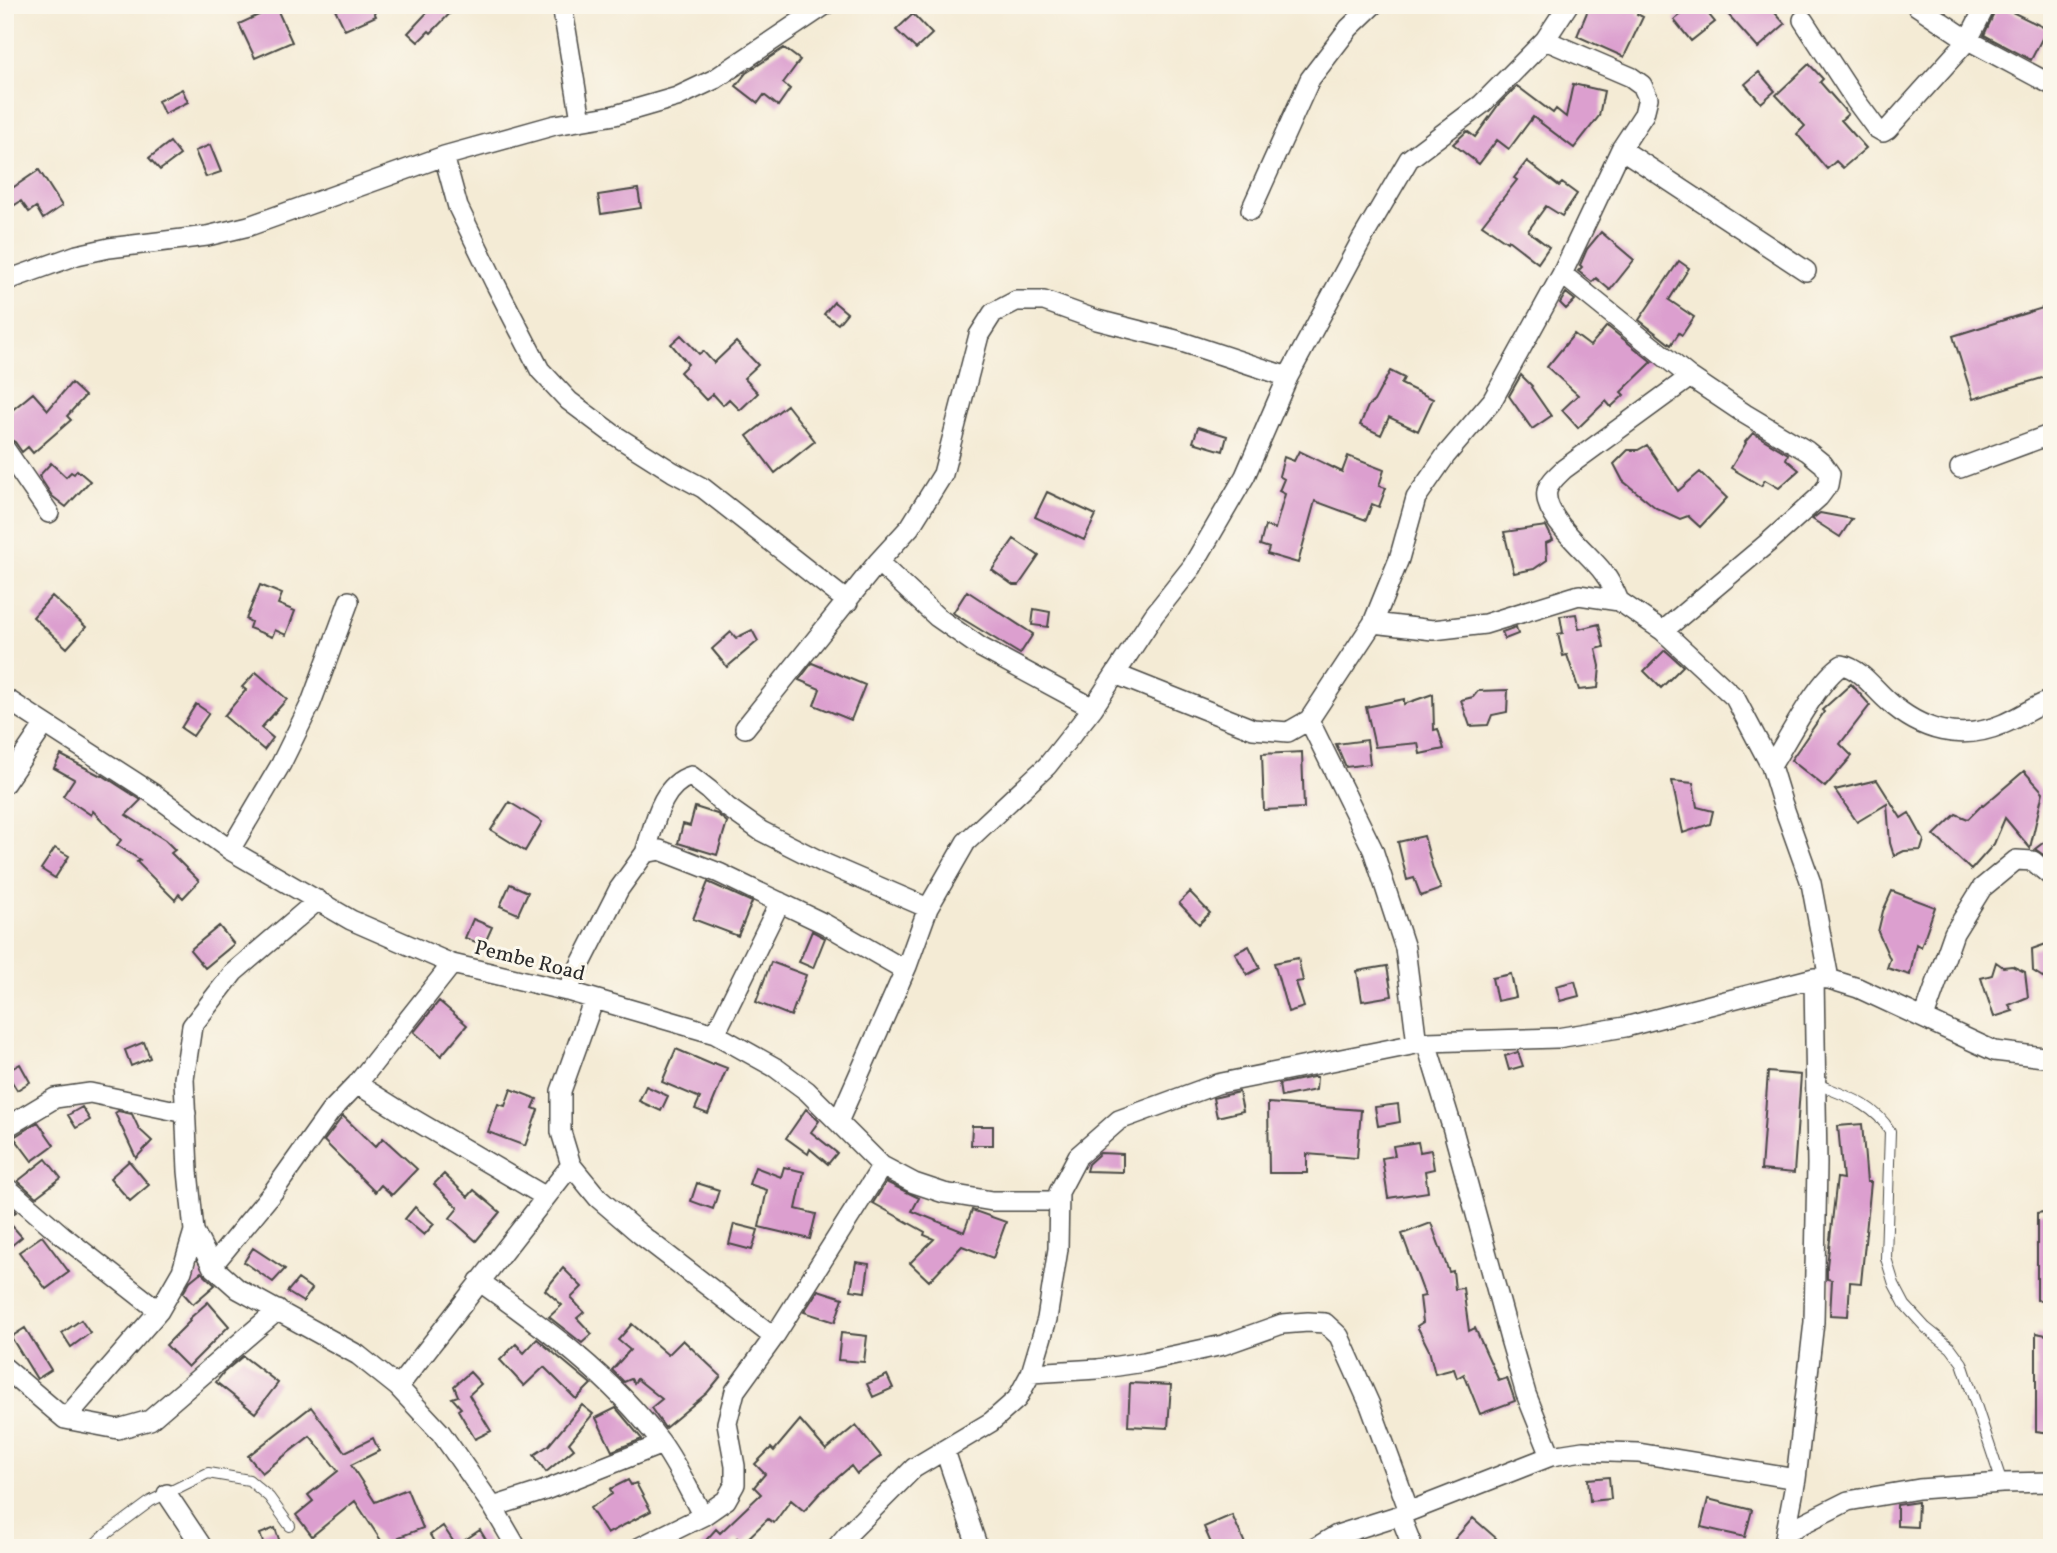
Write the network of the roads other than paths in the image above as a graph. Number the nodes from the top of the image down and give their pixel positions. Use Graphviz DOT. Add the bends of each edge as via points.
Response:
graph roads {
  1 [pos="825,5"];
  2 [pos="1373,5"];
  3 [pos="1568,5"];
  4 [pos="1916,5"];
  5 [pos="1986,5"];
  6 [pos="566,7"];
  7 [pos="1802,20"];
  8 [pos="1545,40"];
  9 [pos="1968,40"];
  10 [pos="2052,85"];
  11 [pos="581,120"];
  12 [pos="1622,149"];
  13 [pos="444,156"];
  14 [pos="1251,210"];
  15 [pos="1806,271"];
  16 [pos="1562,274"];
  17 [pos="7,278"];
  18 [pos="1288,377"];
  19 [pos="1690,377"];
  20 [pos="2052,434"];
  21 [pos="5,449"];
  22 [pos="1960,468"];
  23 [pos="49,513"];
  24 [pos="878,562"];
  25 [pos="349,601"];
  26 [pos="848,601"];
  27 [pos="1619,601"];
  28 [pos="1373,623"];
  29 [pos="1663,631"];
  30 [pos="1115,674"];
  31 [pos="5,698"];
  32 [pos="2052,700"];
  33 [pos="1093,708"];
  34 [pos="1309,720"];
  35 [pos="46,724"];
  36 [pos="745,728"];
  37 [pos="1771,766"];
  38 [pos="5,783"];
  39 [pos="229,850"];
  40 [pos="645,853"];
  41 [pos="2052,877"];
  42 [pos="318,900"];
  43 [pos="780,902"];
  44 [pos="928,908"];
  45 [pos="452,964"];
  46 [pos="905,970"];
  47 [pos="1822,979"];
  48 [pos="567,991"];
  49 [pos="594,999"];
  50 [pos="1924,1018"];
  51 [pos="715,1034"];
  52 [pos="1422,1043"];
  53 [pos="2052,1055"];
  54 [pos="357,1084"];
  55 [pos="1817,1084"];
  56 [pos="186,1113"];
  57 [pos="838,1122"];
  58 [pos="5,1128"];
  59 [pos="571,1165"];
  60 [pos="882,1166"];
  61 [pos="5,1186"];
  62 [pos="546,1197"];
  63 [pos="1059,1201"];
  64 [pos="194,1231"];
  65 [pos="212,1266"];
  66 [pos="479,1281"];
  67 [pos="278,1310"];
  68 [pos="159,1311"];
  69 [pos="775,1337"];
  70 [pos="5,1368"];
  71 [pos="1031,1373"];
  72 [pos="398,1387"];
  73 [pos="65,1419"];
  74 [pos="662,1444"];
  75 [pos="945,1451"];
  76 [pos="1551,1456"];
  77 [pos="1796,1479"];
  78 [pos="2052,1482"];
  79 [pos="2002,1483"];
  80 [pos="167,1493"];
  81 [pos="493,1507"];
  82 [pos="1405,1513"];
  83 [pos="703,1516"];
  84 [pos="290,1526"];
  85 [pos="1785,1540"];
  86 [pos="91,1548"];
  87 [pos="203,1548"];
  88 [pos="517,1548"];
  89 [pos="638,1548"];
  90 [pos="836,1548"];
  91 [pos="978,1548"];
  92 [pos="1315,1548"];
  93 [pos="1413,1548"];
  1 -- 11 [label="street" via="706,84 651,106"];
  2 -- 14 [label="street" via="1310,79"];
  3 -- 8 [label="street"];
  4 -- 9 [label="street"];
  5 -- 9 [label="street"];
  6 -- 11 [label="street"];
  7 -- 9 [label="street" via="1856,101 1883,132"];
  8 -- 12 [label="street" via="1642,85 1648,98 1644,114"];
  8 -- 18 [label="street" via="1482,104 1409,159"];
  9 -- 10 [label="street"];
  11 -- 13 [label="street"];
  12 -- 15 [label="street"];
  12 -- 16 [label="street"];
  13 -- 17 [label="street" via="249,226 109,248"];
  13 -- 26 [label="street" via="458,207 540,370 569,401 613,434 703,488"];
  16 -- 19 [label="street"];
  16 -- 28 [label="street" via="1492,401 1416,498 1399,559"];
  18 -- 24 [label="street" via="1044,301 1016,301 993,313 979,335 943,474 910,527"];
  18 -- 30 [label="street" via="1245,476 1199,555"];
  19 -- 27 [label="street" via="1564,469 1547,493 1561,526 1603,571"];
  19 -- 29 [label="street" via="1807,451 1830,474 1819,497"];
  20 -- 22 [label="street"];
  21 -- 23 [label="street"];
  24 -- 26 [label="street"];
  24 -- 33 [label="street" via="937,617 980,647"];
  25 -- 39 [label="street" via="311,704"];
  26 -- 36 [label="street"];
  27 -- 28 [label="street" via="1579,595 1485,624 1433,629"];
  27 -- 29 [label="street"];
  28 -- 34 [label="street"];
  29 -- 37 [label="street" via="1735,698"];
  30 -- 33 [label="street"];
  30 -- 34 [label="street" via="1253,729 1288,732"];
  31 -- 35 [label="street, Pembe Road"];
  32 -- 37 [label="street" via="2002,725 1963,734 1934,730 1891,704 1858,672 1842,664 1821,686"];
  33 -- 44 [label="street" via="1047,766 967,842"];
  34 -- 52 [label="street" via="1373,850 1405,948"];
  35 -- 38 [label="street"];
  35 -- 39 [label="street, Pembe Road"];
  37 -- 47 [label="street" via="1811,883"];
  39 -- 42 [label="street, Pembe Road"];
  40 -- 43 [label="street" via="660,850"];
  40 -- 44 [label="street" via="664,797 681,779 691,776 761,831"];
  40 -- 48 [label="street" via="619,889"];
  41 -- 50 [label="street" via="2033,861 2016,860 1982,888 1954,933"];
  42 -- 45 [label="street, Pembe Road" via="351,920"];
  42 -- 56 [label="street" via="234,972 192,1026 184,1079"];
  43 -- 46 [label="street"];
  43 -- 51 [label="street"];
  44 -- 46 [label="street"];
  45 -- 48 [label="street, Pembe Road"];
  45 -- 54 [label="street"];
  46 -- 57 [label="street"];
  47 -- 50 [label="street" via="1858,988"];
  47 -- 52 [label="street" via="1625,1027 1556,1038"];
  47 -- 55 [label="street"];
  48 -- 49 [label="street, Pembe Road"];
  49 -- 51 [label="street, Pembe Road"];
  49 -- 59 [label="street" via="561,1091 561,1132"];
  50 -- 53 [label="street" via="1994,1051"];
  51 -- 57 [label="street, Pembe Road" via="776,1068"];
  52 -- 63 [label="street" via="1217,1084 1119,1120 1078,1156 1059,1192"];
  52 -- 76 [label="street" via="1453,1130 1526,1394"];
  54 -- 62 [label="street"];
  54 -- 65 [label="street" via="330,1112"];
  55 -- 77 [label="street" via="1814,1322"];
  55 -- 79 [label="lane" via="1868,1107 1890,1131 1886,1258 1894,1284 1905,1305 1962,1363"];
  56 -- 58 [label="street" via="90,1093 55,1098"];
  56 -- 64 [label="street"];
  57 -- 60 [label="street, Pembe Road"];
  59 -- 62 [label="street"];
  59 -- 69 [label="street" via="598,1198"];
  60 -- 63 [label="street, Pembe Road" via="944,1193 992,1201"];
  60 -- 69 [label="street"];
  61 -- 68 [label="street"];
  62 -- 66 [label="street"];
  63 -- 71 [label="street" via="1058,1250 1049,1308"];
  64 -- 65 [label="street"];
  64 -- 68 [label="street" via="182,1271"];
  65 -- 67 [label="street" via="238,1289"];
  66 -- 72 [label="street"];
  66 -- 74 [label="street" via="578,1354"];
  67 -- 72 [label="street" via="358,1354"];
  67 -- 73 [label="street" via="150,1420 118,1429"];
  68 -- 73 [label="street"];
  69 -- 83 [label="street" via="735,1391 727,1423 735,1484 726,1500"];
  70 -- 73 [label="street"];
  71 -- 75 [label="street" via="1017,1399"];
  71 -- 82 [label="street" via="1144,1362 1223,1345 1282,1324 1325,1323 1339,1336 1370,1405"];
  72 -- 81 [label="street" via="442,1433"];
  74 -- 81 [label="street"];
  74 -- 83 [label="street"];
  75 -- 90 [label="street" via="914,1468"];
  75 -- 91 [label="street"];
  76 -- 77 [label="street" via="1583,1451 1638,1453"];
  76 -- 82 [label="street"];
  77 -- 85 [label="street"];
  78 -- 79 [label="street"];
  79 -- 85 [label="street" via="1919,1489 1848,1501"];
  80 -- 84 [label="lane" via="208,1473 248,1480 269,1497"];
  80 -- 86 [label="lane"];
  80 -- 87 [label="street"];
  81 -- 88 [label="street"];
  82 -- 92 [label="street" via="1337,1535"];
  82 -- 93 [label="street"];
  83 -- 89 [label="street"];
}
